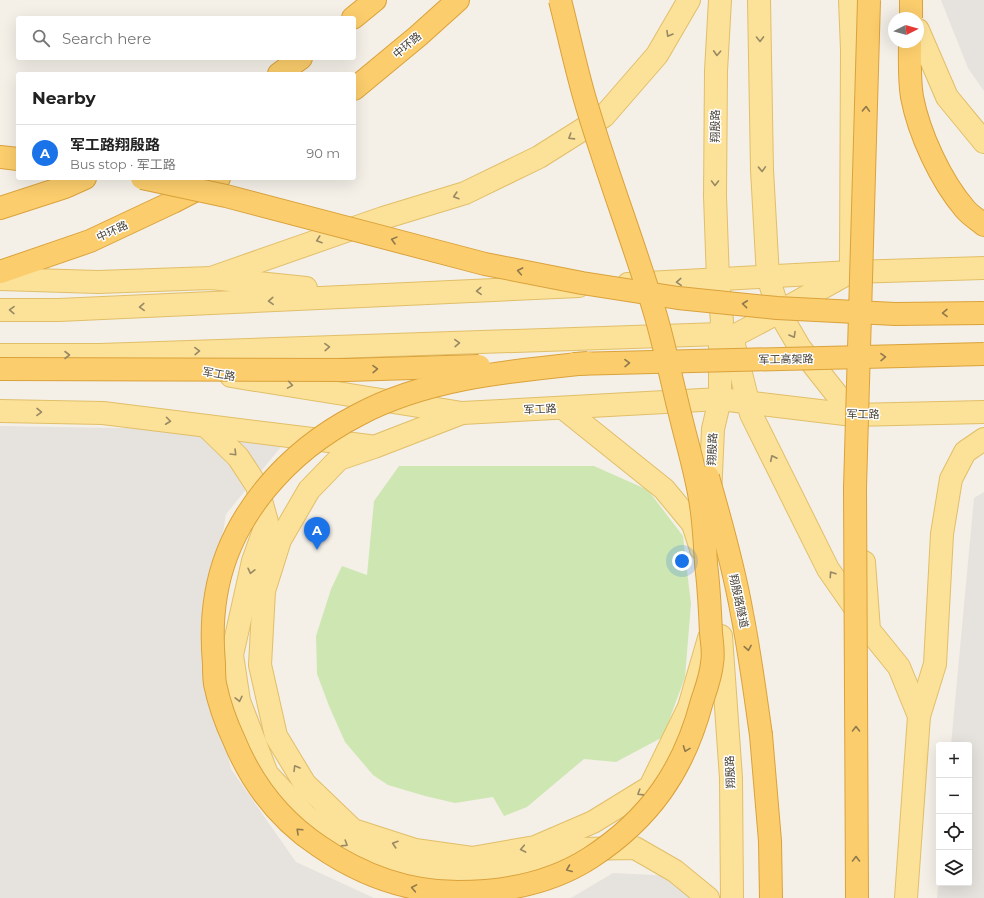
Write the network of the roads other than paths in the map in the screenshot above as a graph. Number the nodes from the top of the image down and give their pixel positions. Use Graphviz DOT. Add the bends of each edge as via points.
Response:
graph roads {
  1 [pos="375,0"];
  2 [pos="458,0"];
  3 [pos="560,0"];
  4 [pos="689,0"];
  5 [pos="720,0"];
  6 [pos="759,0"];
  7 [pos="850,0"];
  8 [pos="869,0"];
  9 [pos="905,0"];
  10 [pos="911,0"];
  11 [pos="910,12"];
  12 [pos="912,12"];
  13 [pos="355,16"];
  14 [pos="924,44"];
  15 [pos="910,48"];
  16 [pos="298,60"];
  17 [pos="282,72"];
  18 [pos="356,87"];
  19 [pos="984,142"];
  20 [pos="0,157"];
  21 [pos="16,159"];
  22 [pos="81,180"];
  23 [pos="151,180"];
  24 [pos="215,180"];
  25 [pos="0,208"];
  26 [pos="984,225"];
  27 [pos="984,268"];
  28 [pos="0,272"];
  29 [pos="851,272"];
  30 [pos="768,277"];
  31 [pos="211,278"];
  32 [pos="0,279"];
  33 [pos="718,280"];
  34 [pos="380,296"];
  35 [pos="0,310"];
  36 [pos="779,312"];
  37 [pos="984,313"];
  38 [pos="655,314"];
  39 [pos="726,336"];
  40 [pos="984,354"];
  41 [pos="0,355"];
  42 [pos="100,355"];
  43 [pos="588,363"];
  44 [pos="0,369"];
  45 [pos="720,399"];
  46 [pos="749,403"];
  47 [pos="563,408"];
  48 [pos="0,411"];
  49 [pos="984,412"];
  50 [pos="462,413"];
  51 [pos="853,415"];
  52 [pos="206,426"];
  53 [pos="984,439"];
  54 [pos="374,447"];
  55 [pos="718,605"];
  56 [pos="869,630"];
  57 [pos="919,716"];
  58 [pos="708,898"];
  59 [pos="732,898"];
  60 [pos="771,898"];
  61 [pos="857,898"];
  62 [pos="906,898"];
  1 -- 13 [label="highway"];
  2 -- 18 [label="highway, 中环路"];
  3 -- 38 [label="highway, bridge" via="584,96"];
  4 -- 31 [label="main road, one-way" via="657,55 604,116 539,157 465,193 383,218"];
  5 -- 33 [label="main road, 翔殷路, one-way" via="716,78 715,196"];
  6 -- 30 [label="main road, one-way" via="762,170"];
  7 -- 29 [label="main road"];
  61 -- 8 [label="highway, one-way, bridge" via="855,488"];
  9 -- 11 [label="main road"];
  10 -- 12 [label="highway, bridge"];
  14 -- 19 [label="main road" via="947,97"];
  15 -- 26 [label="highway" via="912,97 934,160 966,210"];
  16 -- 17 [label="highway"];
  20 -- 21 [label="highway"];
  22 -- 25 [label="highway"];
  37 -- 23 [label="highway, one-way, bridge" via="895,314 777,308 678,298 589,284 485,264 226,196"];
  24 -- 28 [label="highway, 中环路" via="90,241"];
  27 -- 29 [label="main road, 军工路"];
  29 -- 30 [label="main road, 军工路"];
  29 -- 36 [label="main road, 军工路"];
  29 -- 51 [label="main road"];
  30 -- 33 [label="main road, 军工路"];
  30 -- 36 [label="main road"];
  31 -- 32 [label="main road, 军工路" via="98,282"];
  31 -- 34 [label="main road, 军工路"];
  33 -- 34 [label="main road, 军工路, one-way"];
  33 -- 39 [label="main road, 翔殷路"];
  34 -- 35 [label="main road, 军工路, one-way" via="59,310"];
  36 -- 39 [label="main road, 军工路"];
  36 -- 51 [label="main road, one-way" via="800,348"];
  38 -- 43 [label="highway, one-way, bridge" via="701,503 713,662 699,714 680,763 660,796 638,821 609,846 578,866 544,879 509,889 440,892 409,888 374,877 340,860 301,834 269,801 244,764 221,705 216,684 212,637 216,593 228,552 247,516 269,484 295,458 326,433 360,413 413,393 468,379"];
  38 -- 60 [label="highway, 翔殷路隧道, one-way, bridge" via="706,468 742,612 761,735 770,841"];
  42 -- 39 [label="main road, 军工路, one-way"];
  39 -- 45 [label="main road, 翔殷路"];
  39 -- 46 [label="main road"];
  43 -- 40 [label="highway, 军工高架路, one-way, bridge"];
  41 -- 42 [label="main road, 军工路, one-way"];
  42 -- 50 [label="main road, 军工路, one-way"];
  44 -- 43 [label="highway, one-way, bridge" via="347,370"];
  45 -- 46 [label="main road, 军工路"];
  45 -- 47 [label="main road, 军工路"];
  45 -- 55 [label="main road, 翔殷路" via="713,428 710,500"];
  46 -- 51 [label="main road, 军工路"];
  56 -- 46 [label="main road, one-way" via="828,569 751,414"];
  47 -- 50 [label="main road, 军工路"];
  47 -- 55 [label="main road" via="664,489 694,524"];
  48 -- 52 [label="main road, one-way" via="103,413"];
  49 -- 51 [label="main road, 军工路"];
  50 -- 54 [label="main road"];
  51 -- 56 [label="main road"];
  52 -- 54 [label="main road"];
  52 -- 58 [label="main road, one-way" via="238,457 257,486 267,522 253,561 232,655 239,701 267,774 306,816 347,846 403,869 467,876 547,859 577,849 635,848 675,871"];
  53 -- 57 [label="main road" via="965,452 952,479 942,534 935,664"];
  55 -- 54 [label="main road, one-way" via="689,707 650,787 593,822 535,847 472,858 415,850 353,830 306,784 276,736 260,664 264,591 280,540 309,490 339,458"];
  55 -- 59 [label="main road, 翔殷路" via="731,778"];
  56 -- 57 [label="main road" via="899,667"];
  57 -- 62 [label="main road"];
}
